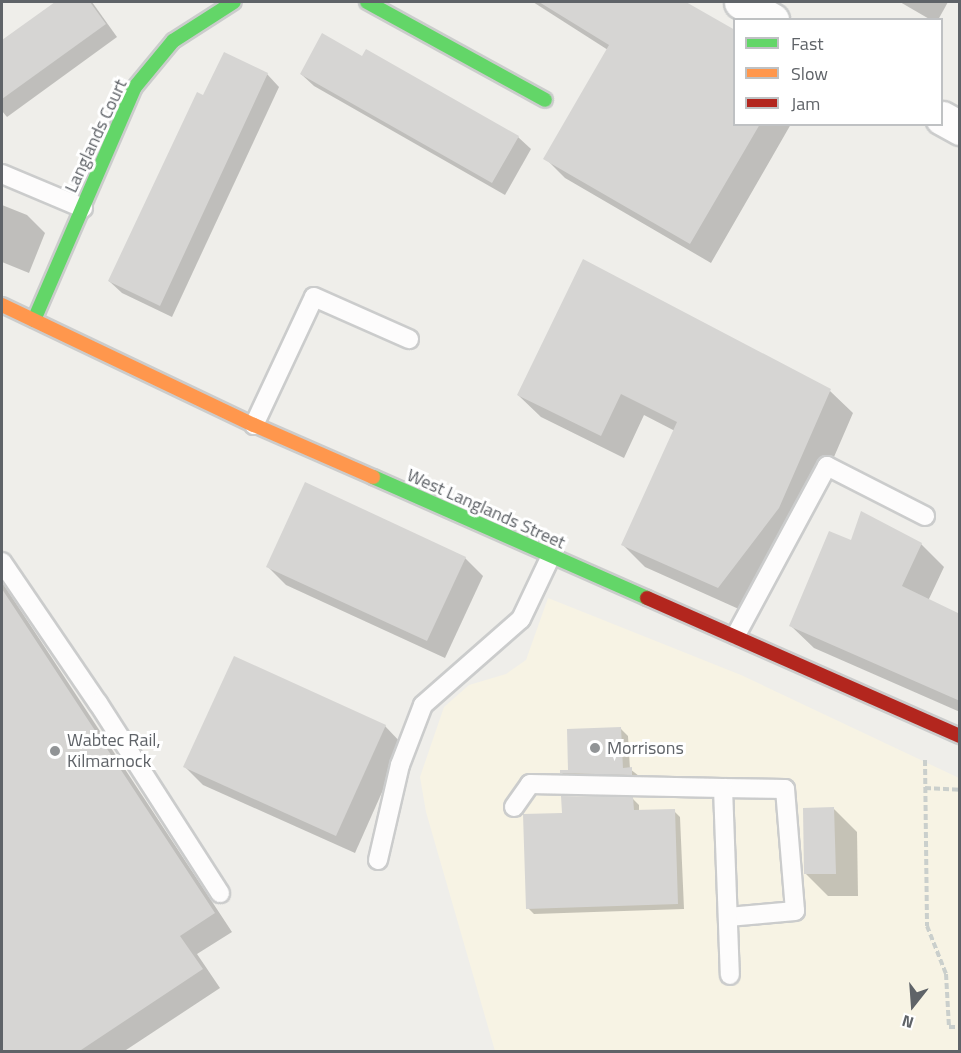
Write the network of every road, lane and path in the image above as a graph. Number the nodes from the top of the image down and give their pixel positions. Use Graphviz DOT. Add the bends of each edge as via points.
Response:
graph roads {
  1 [pos="234,2"];
  2 [pos="367,2"];
  3 [pos="741,2"];
  4 [pos="769,18"];
  5 [pos="545,100"];
  6 [pos="943,119"];
  7 [pos="960,128"];
  8 [pos="2,174"];
  9 [pos="82,208"];
  10 [pos="2,305"];
  11 [pos="34,320"];
  12 [pos="408,339"];
  13 [pos="254,425"];
  14 [pos="925,516"];
  15 [pos="550,558"];
  16 [pos="2,562"];
  17 [pos="736,635"];
  18 [pos="925,718"];
  19 [pos="960,736"];
  20 [pos="723,788"];
  21 [pos="925,788"];
  22 [pos="960,790"];
  23 [pos="514,807"];
  24 [pos="378,860"];
  25 [pos="220,893"];
  26 [pos="728,917"];
  27 [pos="730,975"];
  28 [pos="960,1027"];
  1 -- 9 [label="street, Langlands Court" via="173,41 135,87"];
  2 -- 5 [label="street"];
  3 -- 4 [label="street"];
  6 -- 7 [label="street"];
  8 -- 9 [label="lane"];
  9 -- 11 [label="street, Langlands Court"];
  10 -- 11 [label="street, West Langlands Street"];
  11 -- 13 [label="street, West Langlands Street"];
  12 -- 13 [label="lane" via="314,297"];
  13 -- 15 [label="street, West Langlands Street"];
  14 -- 17 [label="lane" via="826,466"];
  15 -- 17 [label="street, West Langlands Street"];
  15 -- 24 [label="lane" via="521,619 423,705 400,765"];
  16 -- 25 [label="lane"];
  17 -- 18 [label="street, West Langlands Street"];
  18 -- 19 [label="street, West Langlands Street"];
  18 -- 21 [label="path"];
  20 -- 23 [label="lane" via="530,784"];
  20 -- 26 [label="lane"];
  20 -- 26 [label="lane" via="785,789 795,911"];
  21 -- 22 [label="path"];
  21 -- 28 [label="path" via="927,926 946,974 949,1027"];
  26 -- 27 [label="lane"];
}
